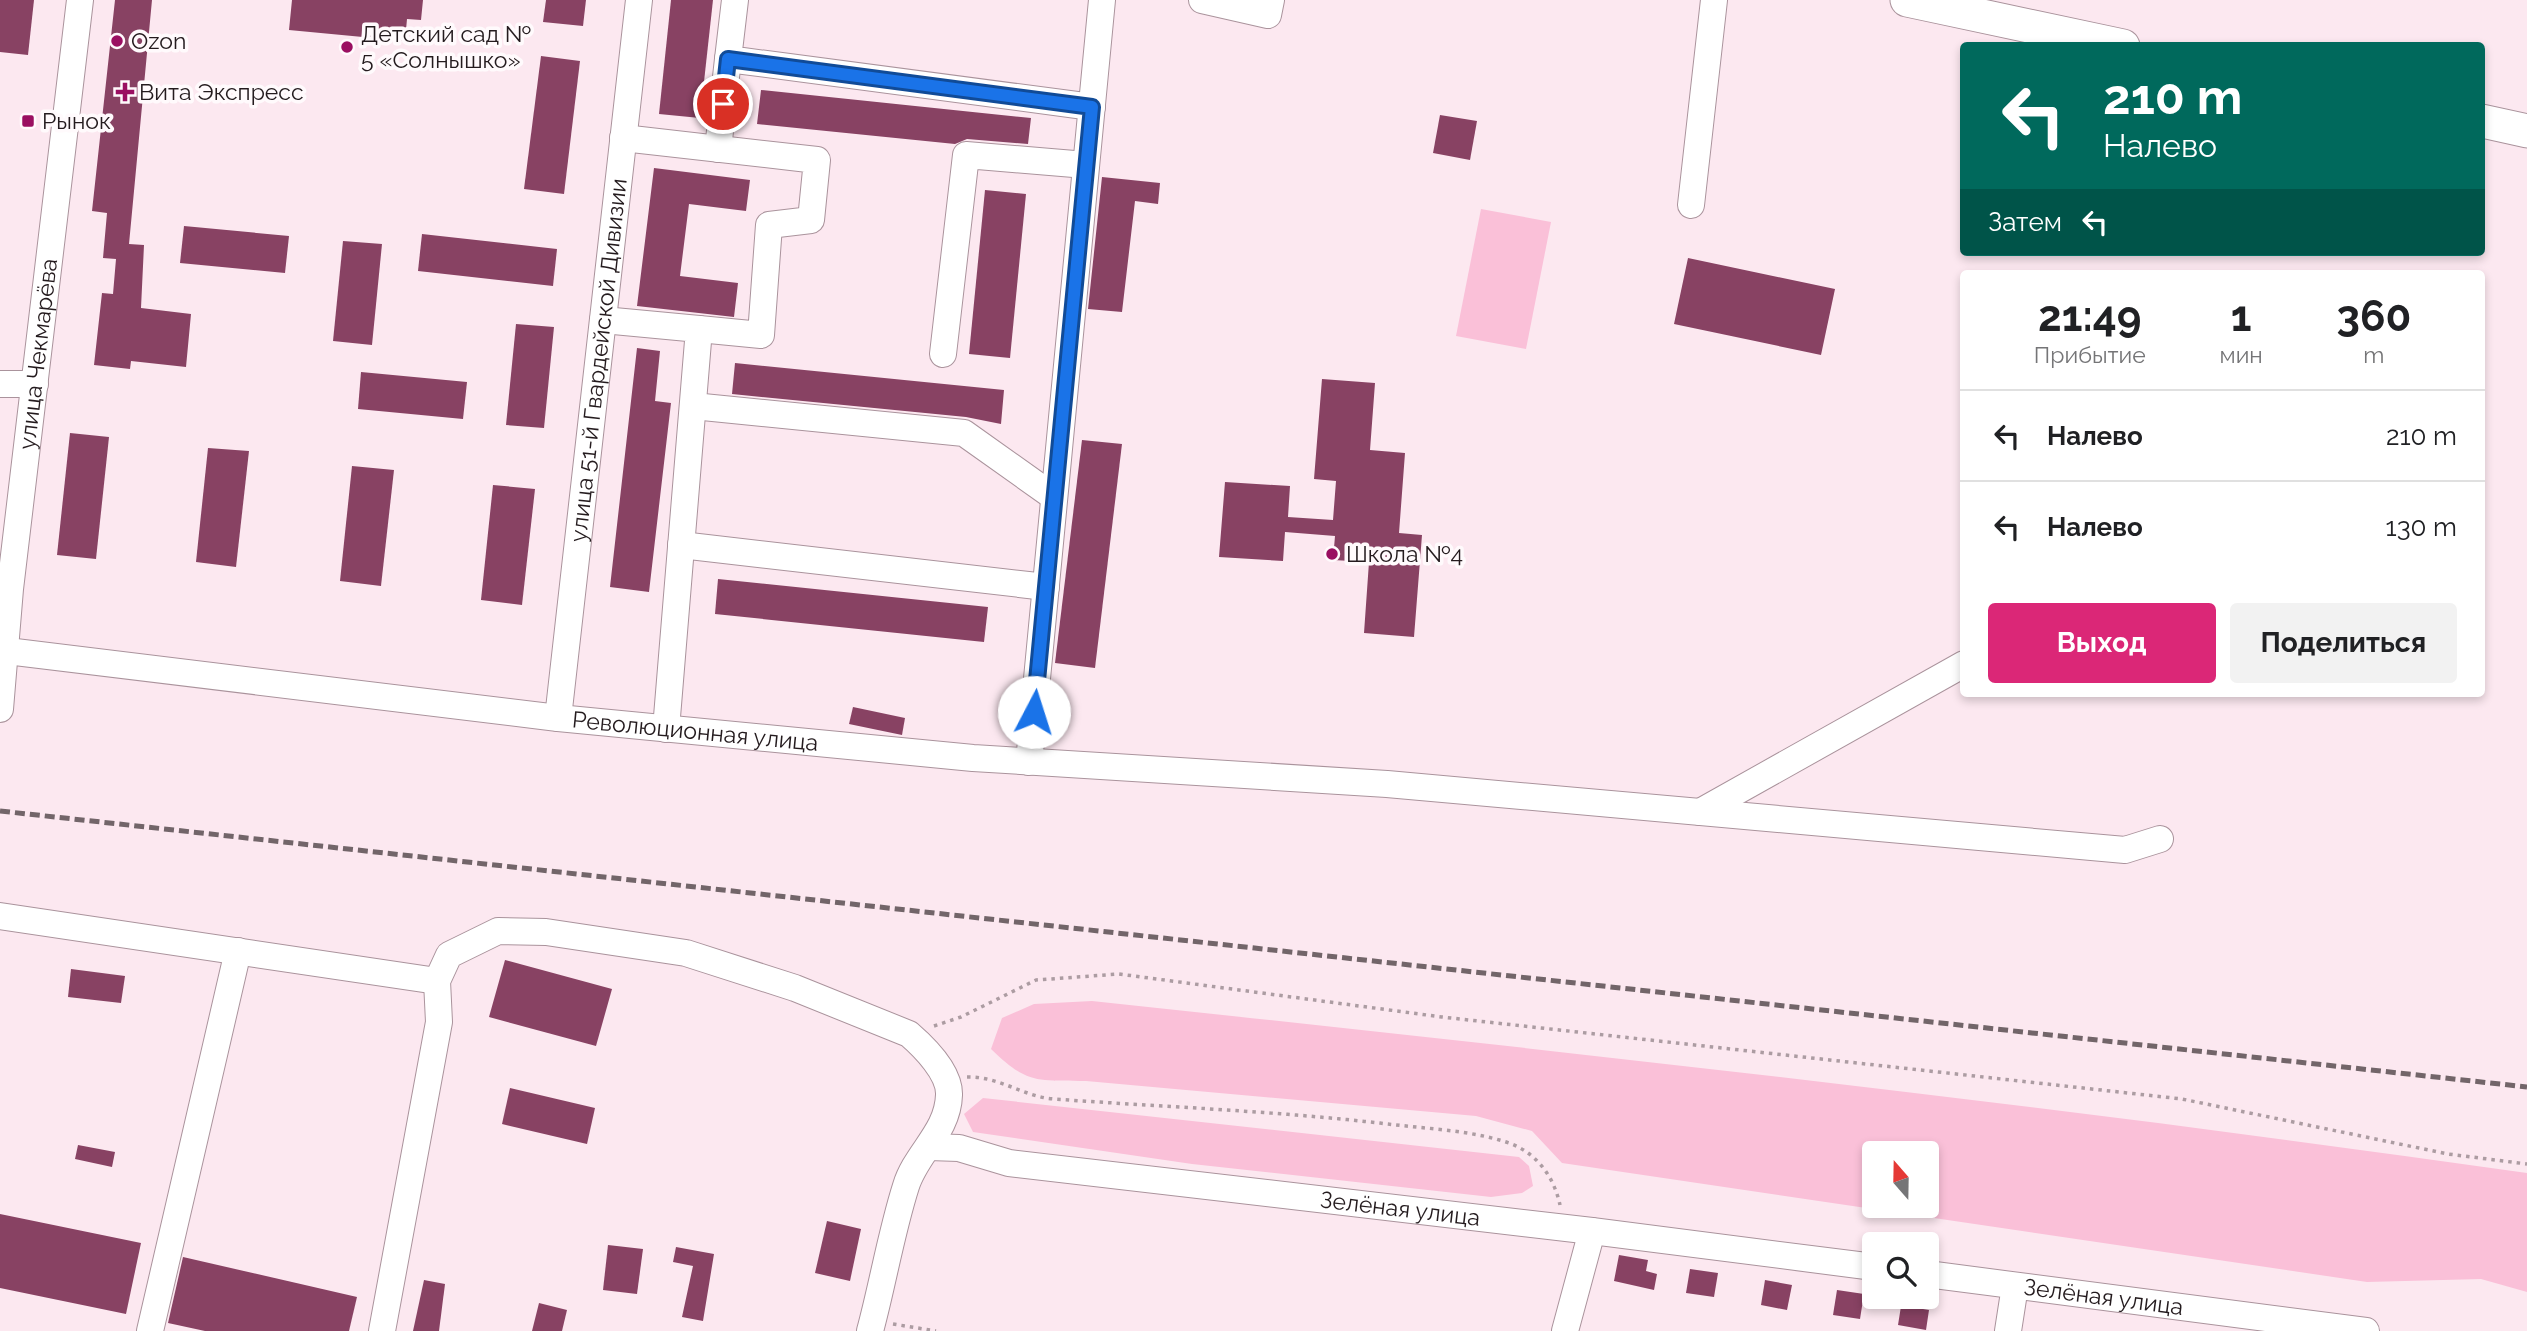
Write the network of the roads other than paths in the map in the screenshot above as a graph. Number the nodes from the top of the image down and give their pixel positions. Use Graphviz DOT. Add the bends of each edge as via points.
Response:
graph roads {
  1 [pos="80,0"];
  2 [pos="639,0"];
  3 [pos="735,0"];
  4 [pos="1102,0"];
  5 [pos="1202,0"];
  6 [pos="1271,0"];
  7 [pos="1714,0"];
  8 [pos="1907,0"];
  9 [pos="2104,42"];
  10 [pos="728,59"];
  11 [pos="1092,107"];
  12 [pos="2485,122"];
  13 [pos="2527,131"];
  14 [pos="623,138"];
  15 [pos="718,149"];
  16 [pos="1086,166"];
  17 [pos="1692,205"];
  18 [pos="603,320"];
  19 [pos="699,329"];
  20 [pos="943,354"];
  21 [pos="0,384"];
  22 [pos="35,384"];
  23 [pos="692,406"];
  24 [pos="1054,497"];
  25 [pos="681,545"];
  26 [pos="1046,587"];
  27 [pos="5,589"];
  28 [pos="7,651"];
  29 [pos="1960,666"];
  30 [pos="0,709"];
  31 [pos="558,718"];
  32 [pos="666,729"];
  33 [pos="1029,762"];
  34 [pos="1700,812"];
  35 [pos="2160,839"];
  36 [pos="0,916"];
  37 [pos="239,951"];
  38 [pos="437,981"];
  39 [pos="929,1147"];
  40 [pos="1579,1229"];
  41 [pos="1862,1265"];
  42 [pos="1939,1276"];
  43 [pos="2015,1286"];
  44 [pos="872,1326"];
  45 [pos="150,1331"];
  46 [pos="382,1331"];
  47 [pos="1566,1331"];
  48 [pos="2008,1331"];
  49 [pos="2366,1331"];
  1 -- 22 [label="street, улица Чекмарёва"];
  2 -- 14 [label="street, улица 51-й Гвардейской Дивизии"];
  3 -- 10 [label="street"];
  4 -- 11 [label="street"];
  5 -- 6 [label="street" via="1268,15"];
  7 -- 17 [label="street"];
  8 -- 9 [label="main road"];
  10 -- 11 [label="street"];
  10 -- 15 [label="street"];
  11 -- 16 [label="street"];
  12 -- 13 [label="main road"];
  14 -- 15 [label="street"];
  14 -- 18 [label="street, улица 51-й Гвардейской Дивизии"];
  15 -- 19 [label="street" via="817,160 811,220 769,225 761,335"];
  16 -- 20 [label="street" via="966,155"];
  16 -- 24 [label="street"];
  18 -- 19 [label="street"];
  18 -- 31 [label="street, улица 51-й Гвардейской Дивизии"];
  19 -- 23 [label="street"];
  21 -- 22 [label="street"];
  22 -- 27 [label="street, улица Чекмарёва"];
  23 -- 24 [label="street" via="964,433"];
  23 -- 25 [label="street"];
  24 -- 26 [label="street"];
  25 -- 26 [label="street"];
  25 -- 32 [label="street"];
  26 -- 33 [label="street"];
  27 -- 28 [label="street, улица Чекмарёва"];
  28 -- 30 [label="street, улица Чекмарёва"];
  28 -- 31 [label="street, Революционная улица"];
  29 -- 34 [label="street"];
  31 -- 32 [label="street, Революционная улица"];
  32 -- 33 [label="street, Революционная улица"];
  33 -- 34 [label="street, Революционная улица" via="1387,784"];
  34 -- 35 [label="street, Революционная улица" via="2125,850"];
  36 -- 37 [label="street"];
  37 -- 38 [label="street"];
  37 -- 45 [label="street"];
  38 -- 39 [label="street" via="449,955 498,930 546,932 686,953 795,988 916,1041 944,1078 949,1094 940,1130"];
  38 -- 46 [label="street" via="439,1022"];
  39 -- 40 [label="street, Зелёная улица" via="959,1149 1009,1163"];
  39 -- 44 [label="street" via="917,1159 906,1185"];
  40 -- 41 [label="street, Зелёная улица"];
  40 -- 47 [label="street"];
  42 -- 43 [label="street, Зелёная улица"];
  43 -- 48 [label="street"];
  43 -- 49 [label="street, Зелёная улица"];
}
